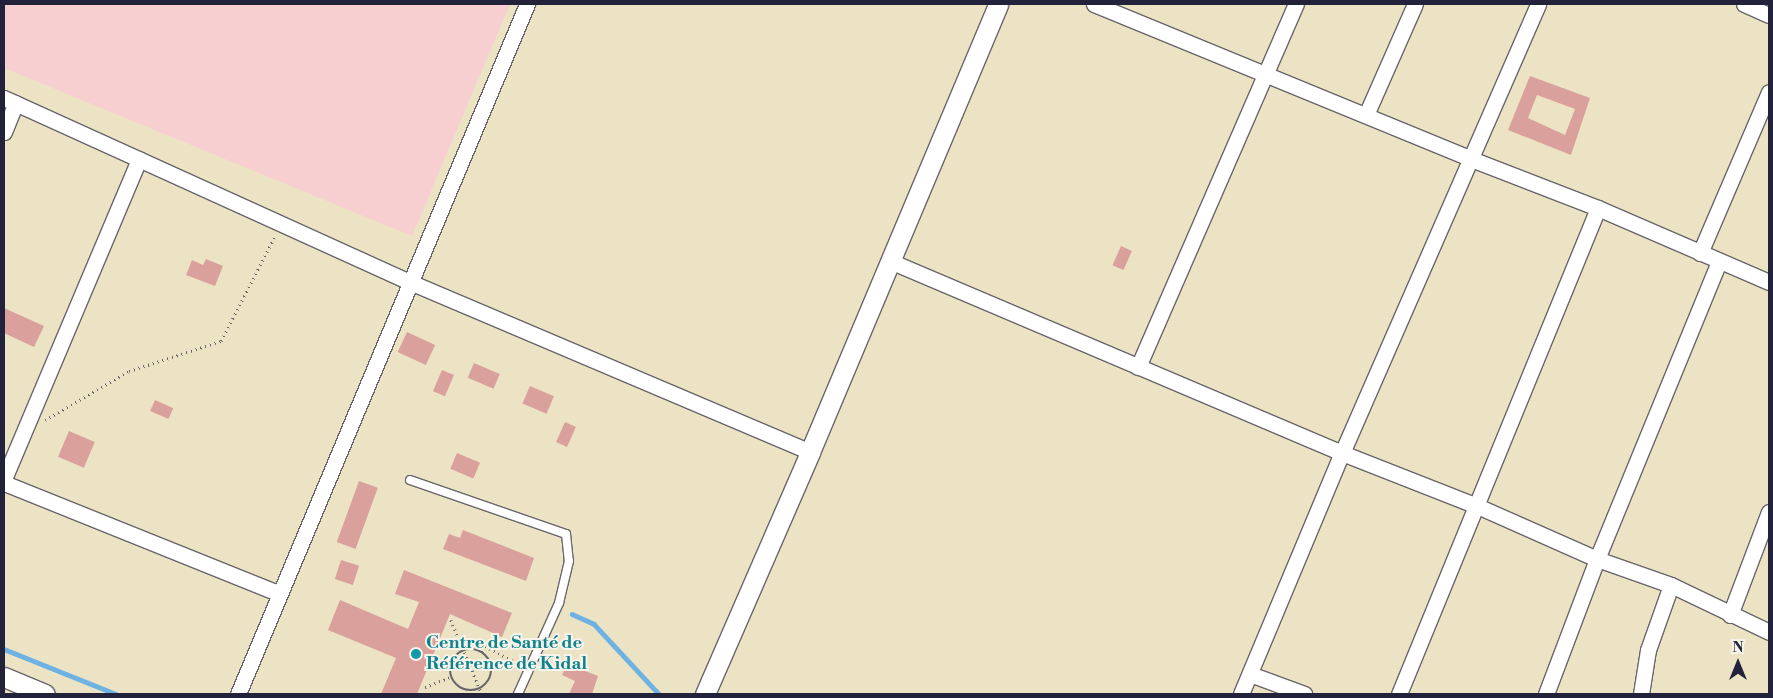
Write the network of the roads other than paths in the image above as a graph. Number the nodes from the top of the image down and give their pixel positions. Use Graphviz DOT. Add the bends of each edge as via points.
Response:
graph roads {
  1 [pos="527,4"];
  2 [pos="998,4"];
  3 [pos="1094,4"];
  4 [pos="1296,4"];
  5 [pos="1415,4"];
  6 [pos="1538,4"];
  7 [pos="1744,4"];
  8 [pos="1769,14"];
  9 [pos="1266,74"];
  10 [pos="1769,92"];
  11 [pos="10,100"];
  12 [pos="1366,115"];
  13 [pos="4,132"];
  14 [pos="1471,158"];
  15 [pos="139,159"];
  16 [pos="1598,208"];
  17 [pos="1700,253"];
  18 [pos="890,261"];
  19 [pos="1719,261"];
  20 [pos="410,282"];
  21 [pos="1769,282"];
  22 [pos="1138,367"];
  23 [pos="810,452"];
  24 [pos="1342,453"];
  25 [pos="4,478"];
  26 [pos="410,480"];
  27 [pos="4,483"];
  28 [pos="1475,505"];
  29 [pos="1769,512"];
  30 [pos="1597,559"];
  31 [pos="1671,585"];
  32 [pos="280,594"];
  33 [pos="1730,615"];
  34 [pos="1769,632"];
  35 [pos="1250,674"];
  36 [pos="4,677"];
  37 [pos="45,694"];
  38 [pos="238,694"];
  39 [pos="518,694"];
  40 [pos="705,694"];
  41 [pos="1241,694"];
  42 [pos="1304,694"];
  43 [pos="1399,694"];
  44 [pos="1546,694"];
  45 [pos="1641,694"];
  1 -- 20 [label="street"];
  2 -- 18 [label="street"];
  3 -- 9 [label="street"];
  4 -- 9 [label="street"];
  5 -- 12 [label="street"];
  6 -- 14 [label="street"];
  7 -- 8 [label="street"];
  9 -- 12 [label="street"];
  9 -- 22 [label="street"];
  10 -- 17 [label="street"];
  11 -- 13 [label="street"];
  11 -- 15 [label="street"];
  12 -- 14 [label="street"];
  14 -- 16 [label="street"];
  14 -- 24 [label="street"];
  15 -- 20 [label="street"];
  15 -- 25 [label="street"];
  16 -- 17 [label="street"];
  16 -- 28 [label="street"];
  17 -- 19 [label="street"];
  18 -- 22 [label="street"];
  18 -- 23 [label="street"];
  19 -- 21 [label="street"];
  19 -- 30 [label="street"];
  20 -- 23 [label="street"];
  20 -- 32 [label="street"];
  22 -- 24 [label="street"];
  23 -- 40 [label="street"];
  24 -- 28 [label="street"];
  24 -- 35 [label="street"];
  26 -- 39 [label="lane" via="566,534 569,561 559,603"];
  27 -- 32 [label="street"];
  28 -- 30 [label="street"];
  28 -- 43 [label="street"];
  29 -- 33 [label="street"];
  30 -- 31 [label="street"];
  30 -- 44 [label="street"];
  31 -- 33 [label="street"];
  31 -- 45 [label="street" via="1648,650"];
  32 -- 38 [label="street"];
  33 -- 34 [label="street"];
  35 -- 41 [label="street"];
  35 -- 42 [label="street"];
  36 -- 37 [label="street"];
}
